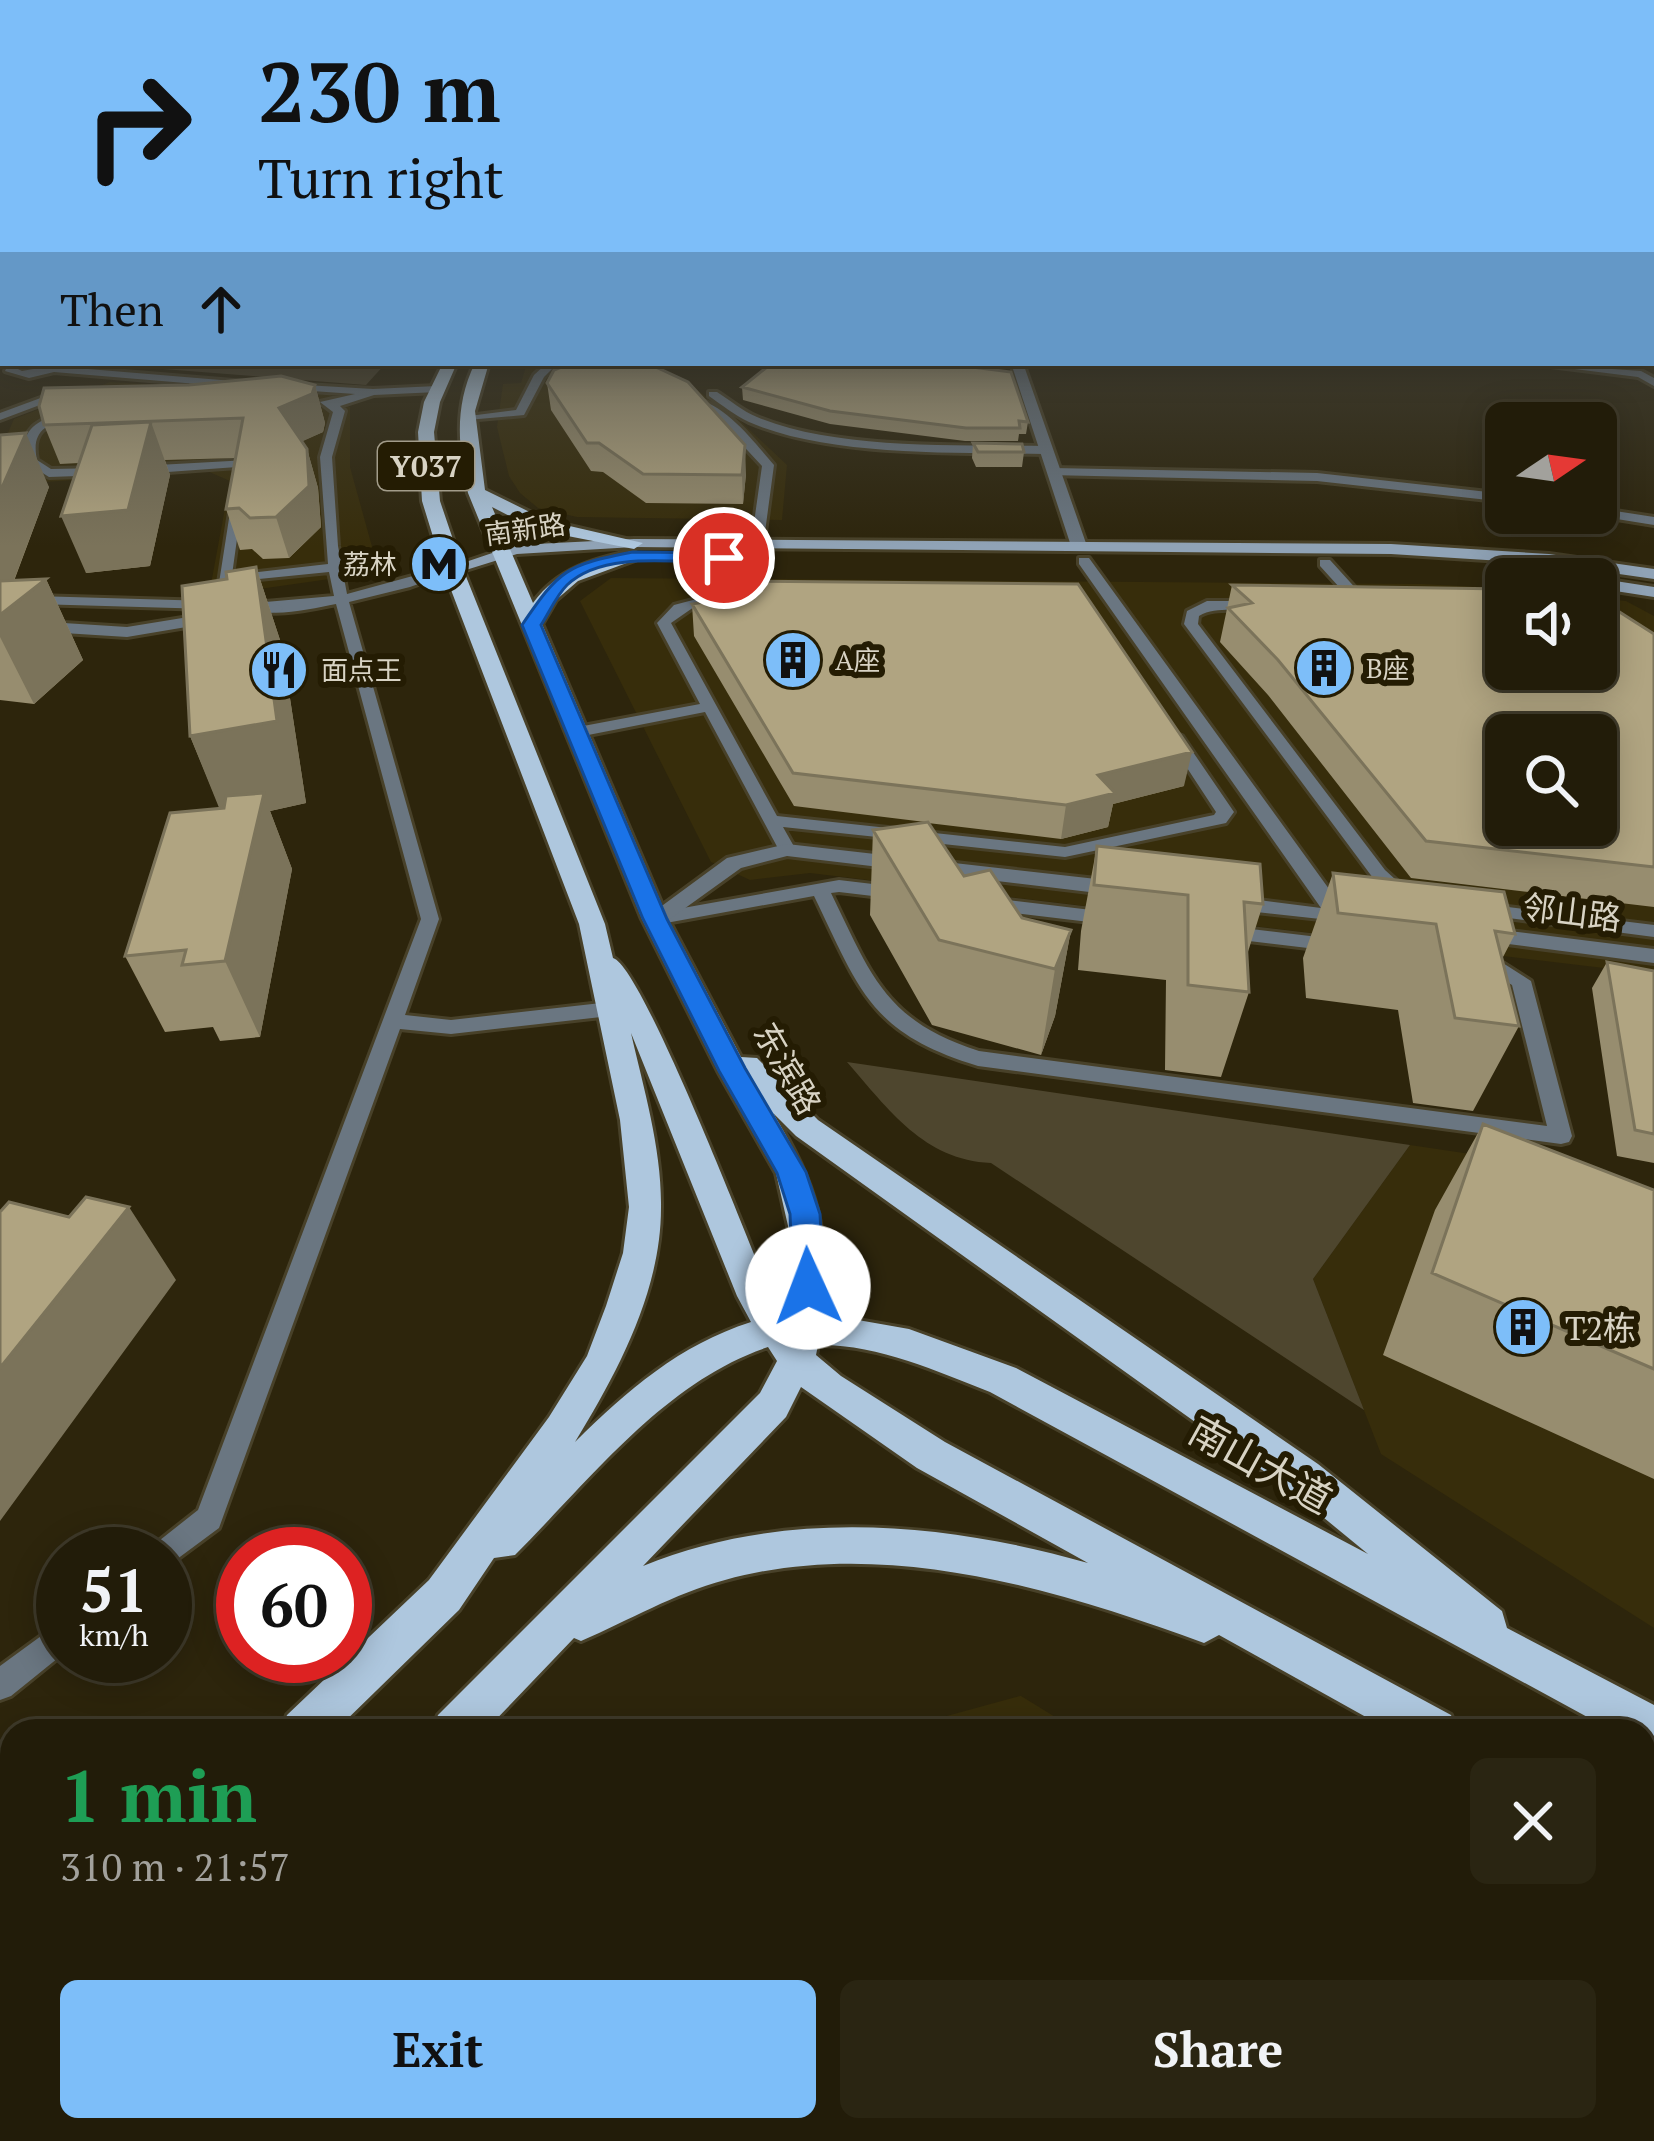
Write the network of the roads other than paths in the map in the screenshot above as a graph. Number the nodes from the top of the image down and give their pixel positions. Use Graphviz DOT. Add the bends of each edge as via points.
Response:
graph roads {
  1 [pos="12,366"];
  2 [pos="58,366"];
  3 [pos="448,366"];
  4 [pos="481,366"];
  5 [pos="550,366"];
  6 [pos="1018,366"];
  7 [pos="1584,366"];
  8 [pos="1637,369"];
  9 [pos="111,375"];
  10 [pos="90,383"];
  11 [pos="1654,383"];
  12 [pos="437,389"];
  13 [pos="69,391"];
  14 [pos="373,392"];
  15 [pos="713,394"];
  16 [pos="691,397"];
  17 [pos="300,403"];
  18 [pos="332,405"];
  19 [pos="73,415"];
  20 [pos="0,417"];
  21 [pos="467,417"];
  22 [pos="1045,450"];
  23 [pos="134,470"];
  24 [pos="112,472"];
  25 [pos="1053,472"];
  26 [pos="477,493"];
  27 [pos="1485,497"];
  28 [pos="1617,515"];
  29 [pos="1654,520"];
  30 [pos="758,544"];
  31 [pos="634,550"];
  32 [pos="1082,554"];
  33 [pos="504,558"];
  34 [pos="1324,563"];
  35 [pos="335,567"];
  36 [pos="452,569"];
  37 [pos="1485,570"];
  38 [pos="1654,574"];
  39 [pos="1617,586"];
  40 [pos="1654,592"];
  41 [pos="341,597"];
  42 [pos="0,599"];
  43 [pos="772,600"];
  44 [pos="1280,605"];
  45 [pos="1343,606"];
  46 [pos="1365,606"];
  47 [pos="1385,607"];
  48 [pos="274,608"];
  49 [pos="0,624"];
  50 [pos="531,625"];
  51 [pos="708,707"];
  52 [pos="1164,722"];
  53 [pos="578,731"];
  54 [pos="770,820"];
  55 [pos="787,850"];
  56 [pos="820,890"];
  57 [pos="1149,893"];
  58 [pos="1197,899"];
  59 [pos="1426,903"];
  60 [pos="1472,909"];
  61 [pos="655,919"];
  62 [pos="592,924"];
  63 [pos="1452,931"];
  64 [pos="1654,931"];
  65 [pos="1654,956"];
  66 [pos="610,1010"];
  67 [pos="705,1018"];
  68 [pos="393,1022"];
  69 [pos="791,1337"];
  70 [pos="192,1533"];
  71 [pos="444,1595"];
  72 [pos="531,1652"];
  73 [pos="36,1656"];
  74 [pos="1323,1670"];
  75 [pos="1547,1675"];
  76 [pos="0,1685"];
  77 [pos="315,1719"];
  78 [pos="466,1719"];
  79 [pos="1413,1719"];
  80 [pos="1634,1719"];
  1 -- 2 [label="lane" via="16,374"];
  2 -- 9 [label="lane"];
  3 -- 12 [label="main road, Y037"];
  4 -- 21 [label="main road, 东滨路 / Y037"];
  5 -- 21 [label="lane" via="520,413"];
  6 -- 22 [label="street"];
  7 -- 8 [label="lane"];
  8 -- 11 [label="lane"];
  9 -- 10 [label="lane"];
  9 -- 14 [label="lane"];
  12 -- 14 [label="lane"];
  12 -- 36 [label="main road, Y037" via="425,432 427,479"];
  13 -- 20 [label="lane"];
  14 -- 18 [label="lane"];
  15 -- 22 [label="lane" via="787,430"];
  16 -- 30 [label="lane" via="768,465"];
  17 -- 18 [label="lane"];
  18 -- 35 [label="lane" via="339,411 326,481"];
  19 -- 24 [label="lane" via="30,432 32,462 49,473"];
  21 -- 26 [label="main road, 东滨路 / Y037"];
  22 -- 25 [label="street"];
  23 -- 35 [label="lane" via="244,463 224,580"];
  25 -- 27 [label="lane" via="1317,477"];
  25 -- 32 [label="street"];
  26 -- 31 [label="main road" via="543,526"];
  26 -- 33 [label="main road, 东滨路 / Y037"];
  28 -- 29 [label="lane"];
  30 -- 31 [label="main road, 南新路"];
  30 -- 32 [label="main road, 南新路"];
  31 -- 32 [label="main road, 南新路"];
  31 -- 33 [label="main road, 南新路"];
  31 -- 50 [label="main road" via="561,580"];
  32 -- 34 [label="main road, 南新路"];
  32 -- 38 [label="main road, 南新路" via="1450,551"];
  32 -- 58 [label="street" via="1350,918"];
  33 -- 36 [label="main road, 南新路"];
  33 -- 50 [label="main road, 东滨路"];
  34 -- 37 [label="main road, 南新路"];
  34 -- 46 [label="lane"];
  35 -- 41 [label="lane"];
  36 -- 41 [label="lane"];
  36 -- 62 [label="main road"];
  39 -- 40 [label="main road"];
  41 -- 48 [label="lane"];
  41 -- 68 [label="lane" via="430,919"];
  42 -- 48 [label="lane"];
  43 -- 51 [label="lane" via="700,602 667,616 665,629"];
  44 -- 59 [label="lane" via="1207,605 1190,619 1388,885"];
  45 -- 46 [label="lane"];
  46 -- 47 [label="lane"];
  48 -- 49 [label="street" via="128,632"];
  50 -- 53 [label="main road, 东滨路"];
  51 -- 53 [label="lane"];
  51 -- 54 [label="lane"];
  52 -- 54 [label="lane" via="1225,812 1220,819 1065,853"];
  53 -- 61 [label="main road, 东滨路"];
  54 -- 55 [label="lane"];
  55 -- 57 [label="street"];
  55 -- 61 [label="street" via="734,863"];
  56 -- 56 [label="lane" via="879,1005 943,1048 1562,1136 1521,981 1487,963"];
  56 -- 61 [label="lane"];
  60 -- 64 [label="lane"];
  61 -- 67 [label="main road, 东滨路"];
  62 -- 66 [label="main road"];
  62 -- 69 [label="main road" via="652,1046 754,1296"];
  63 -- 65 [label="street, 邻山路"];
  66 -- 68 [label="lane" via="452,1027"];
  66 -- 71 [label="main road" via="642,1166 645,1208 634,1271 602,1364"];
  67 -- 69 [label="main road, 东滨路" via="792,1172 810,1248"];
  67 -- 75 [label="main road" via="807,1128 1304,1477"];
  68 -- 70 [label="lane" via="209,1519"];
  69 -- 71 [label="main road" via="716,1347 659,1384"];
  69 -- 72 [label="main road, 东滨路" via="762,1417"];
  69 -- 74 [label="main road" via="828,1388 931,1455"];
  69 -- 75 [label="main road, 南山大道" via="903,1340 1003,1379"];
  71 -- 77 [label="main road"];
  72 -- 74 [label="main road" via="605,1604 685,1568 762,1551 857,1545 1044,1569 1153,1602"];
  72 -- 78 [label="main road, 东滨路"];
  73 -- 76 [label="lane"];
  74 -- 79 [label="main road"];
  75 -- 80 [label="main road, 南山大道"];
}
